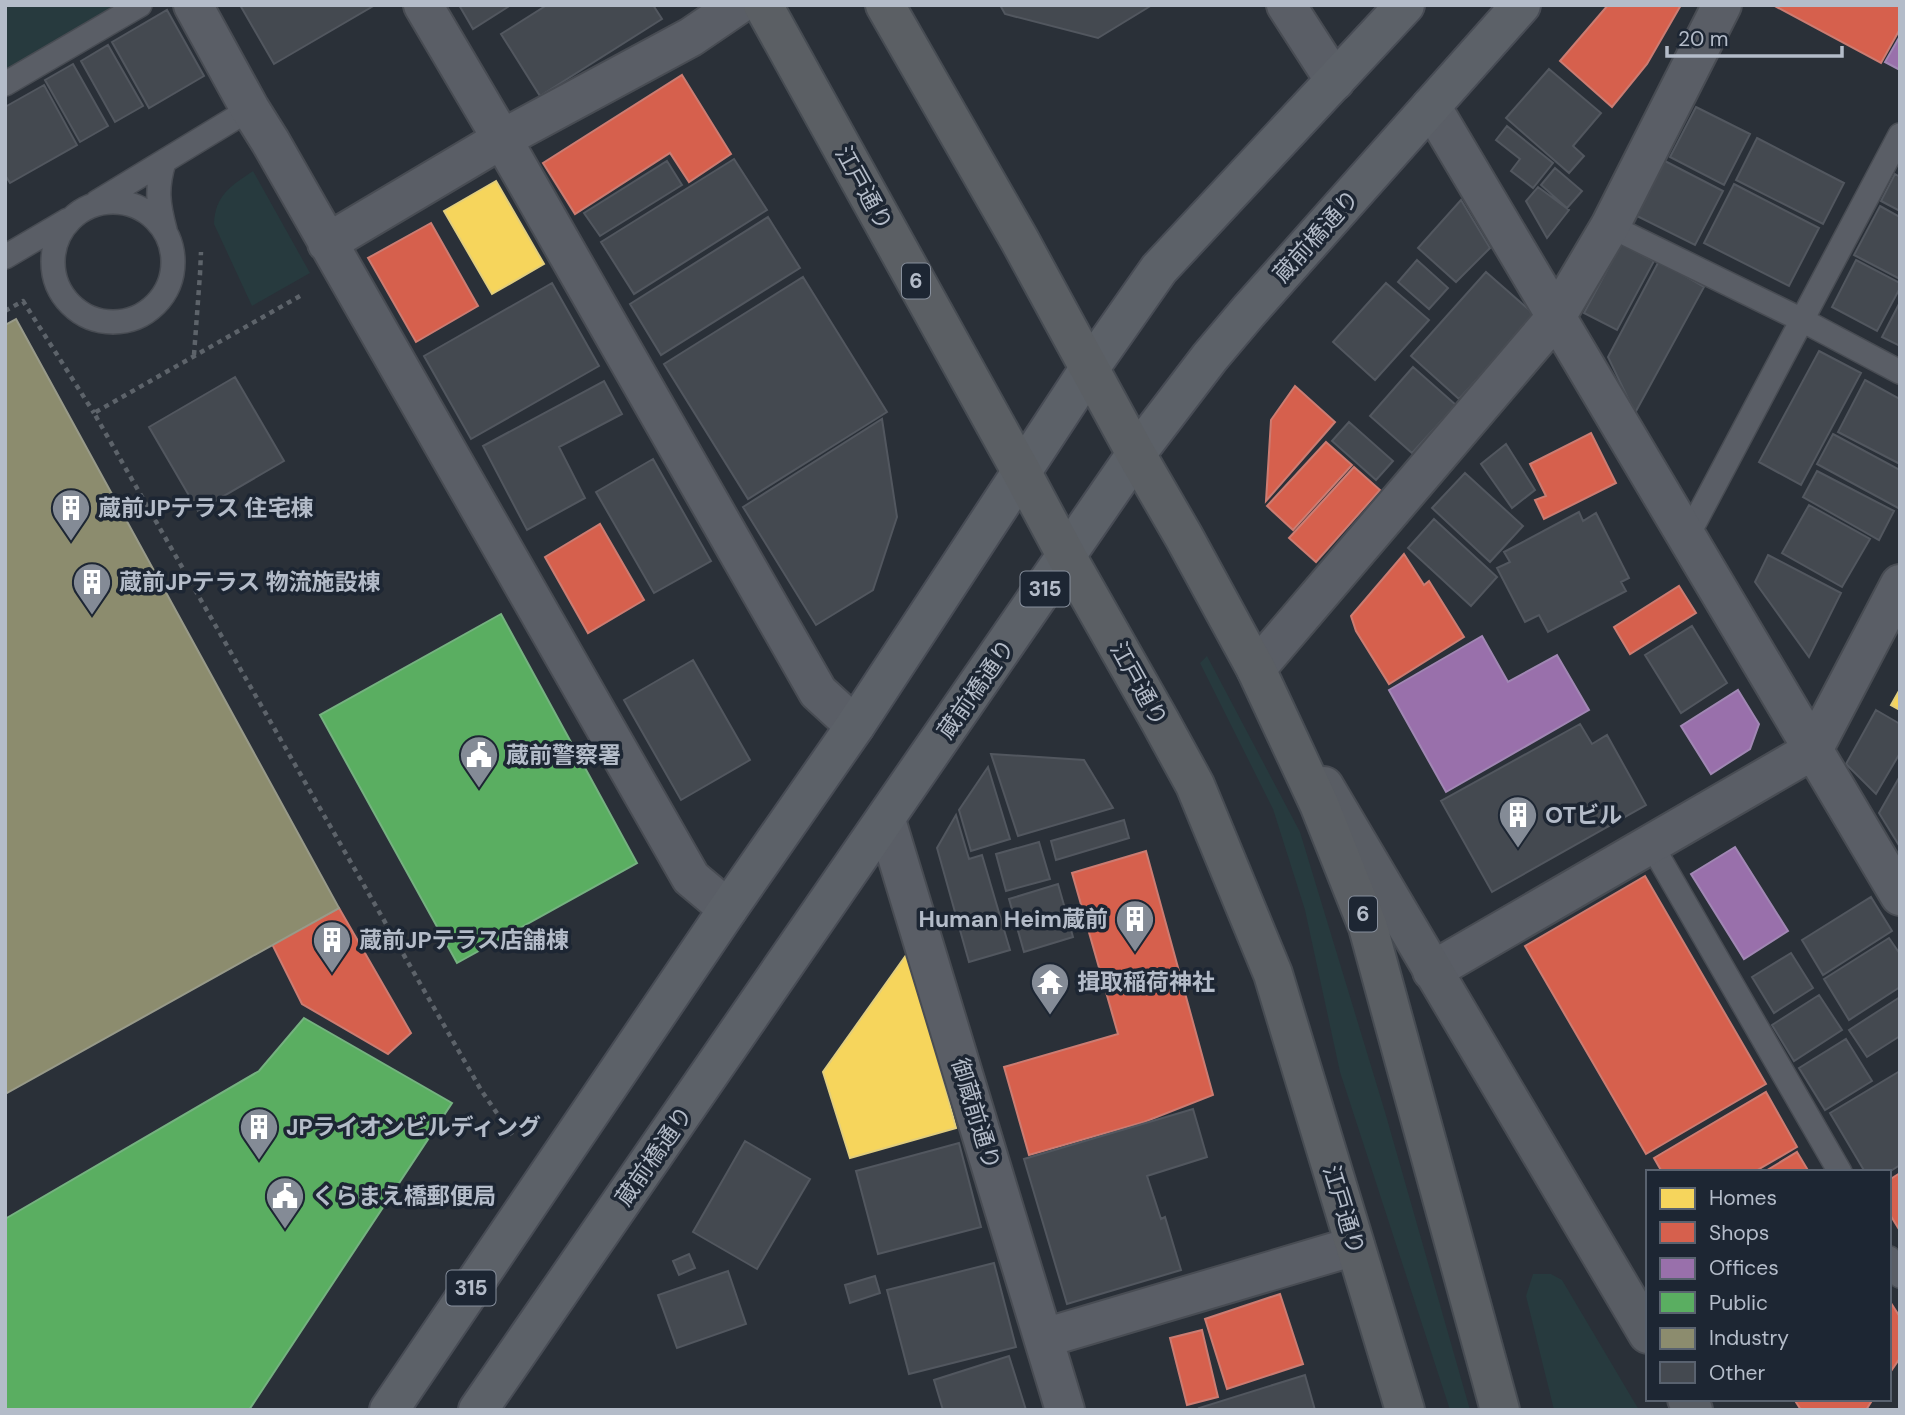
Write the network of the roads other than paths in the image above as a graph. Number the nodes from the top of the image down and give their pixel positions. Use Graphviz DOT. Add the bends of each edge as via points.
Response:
graph roads {
  1 [pos="140,5"];
  2 [pos="193,5"];
  3 [pos="423,5"];
  4 [pos="738,5"];
  5 [pos="763,5"];
  6 [pos="885,5"];
  7 [pos="1286,5"];
  8 [pos="1405,5"];
  9 [pos="1521,5"];
  10 [pos="1723,5"];
  11 [pos="1335,81"];
  12 [pos="5,85"];
  13 [pos="1431,106"];
  14 [pos="250,109"];
  15 [pos="1900,135"];
  16 [pos="502,139"];
  17 [pos="164,162"];
  18 [pos="79,213"];
  19 [pos="1610,226"];
  20 [pos="166,234"];
  21 [pos="30,242"];
  22 [pos="5,257"];
  23 [pos="335,257"];
  24 [pos="66,300"];
  25 [pos="1556,317"];
  26 [pos="1802,320"];
  27 [pos="1089,369"];
  28 [pos="1900,372"];
  29 [pos="1136,454"];
  30 [pos="1021,471"];
  31 [pos="1687,537"];
  32 [pos="1067,557"];
  33 [pos="1900,584"];
  34 [pos="1256,669"];
  35 [pos="855,726"];
  36 [pos="1813,750"];
  37 [pos="886,820"];
  38 [pos="1651,844"];
  39 [pos="1900,896"];
  40 [pos="728,909"];
  41 [pos="1432,971"];
  42 [pos="1839,1170"];
  43 [pos="1355,1246"];
  44 [pos="1646,1331"];
  45 [pos="1044,1338"];
  46 [pos="389,1410"];
  47 [pos="478,1410"];
  48 [pos="1065,1410"];
  49 [pos="1405,1410"];
  50 [pos="1500,1410"];
  1 -- 12 [label="lane"];
  2 -- 14 [label="street"];
  3 -- 16 [label="street"];
  4 -- 16 [label="street" via="691,37"];
  5 -- 30 [label="highway, 江戸通り / 6"];
  6 -- 27 [label="highway, 6"];
  7 -- 11 [label="street"];
  8 -- 11 [label="main road, 315"];
  9 -- 13 [label="main road, 蔵前橋通り / 315"];
  10 -- 19 [label="street"];
  11 -- 27 [label="main road, 315" via="1159,269"];
  13 -- 25 [label="street"];
  13 -- 29 [label="main road, 蔵前橋通り / 315" via="1218,348"];
  14 -- 17 [label="lane"];
  14 -- 23 [label="street"];
  15 -- 26 [label="lane"];
  16 -- 23 [label="street"];
  16 -- 35 [label="street" via="818,692"];
  17 -- 18 [label="lane"];
  17 -- 20 [label="lane" via="158,181"];
  18 -- 20 [label="lane" via="96,204 117,202 153,218"];
  18 -- 21 [label="lane"];
  18 -- 24 [label="lane" via="55,244 56,282"];
  19 -- 25 [label="street"];
  19 -- 26 [label="lane"];
  20 -- 24 [label="lane" via="172,273 164,292 136,318 118,323 97,321"];
  21 -- 22 [label="lane"];
  21 -- 24 [label="lane"];
  23 -- 40 [label="street" via="691,878"];
  25 -- 31 [label="street"];
  25 -- 34 [label="street"];
  26 -- 28 [label="lane"];
  26 -- 31 [label="lane"];
  27 -- 29 [label="highway, 6"];
  27 -- 30 [label="main road, 315"];
  29 -- 32 [label="main road, 蔵前橋通り / 315"];
  29 -- 34 [label="highway, 6"];
  30 -- 32 [label="highway, 江戸通り / 6"];
  30 -- 35 [label="main road, 315"];
  31 -- 36 [label="street"];
  32 -- 37 [label="main road, 蔵前橋通り / 315"];
  32 -- 43 [label="highway, 江戸通り / 6" via="1195,785 1273,974"];
  33 -- 36 [label="street"];
  34 -- 41 [label="main road"];
  34 -- 50 [label="highway, 6" via="1319,804 1368,927"];
  35 -- 40 [label="main road, 315"];
  36 -- 38 [label="street"];
  36 -- 39 [label="street"];
  37 -- 45 [label="street, 御蔵前通り"];
  37 -- 47 [label="main road, 蔵前橋通り / 315"];
  38 -- 41 [label="street"];
  38 -- 42 [label="lane"];
  40 -- 46 [label="main road, 315"];
  41 -- 44 [label="main road"];
  43 -- 45 [label="street"];
  43 -- 49 [label="highway, 江戸通り / 6"];
  45 -- 48 [label="street, 御蔵前通り"];
}
